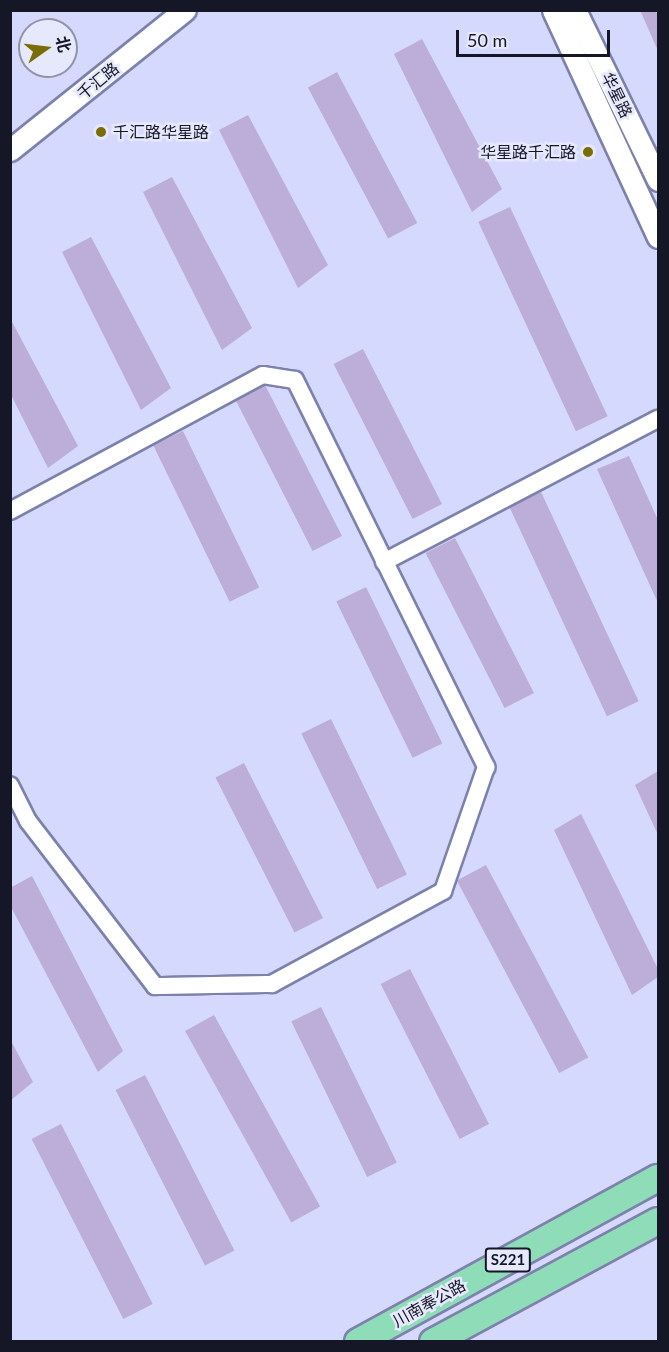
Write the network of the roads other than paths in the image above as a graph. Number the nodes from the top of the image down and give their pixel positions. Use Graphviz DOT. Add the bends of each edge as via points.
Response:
graph roads {
  1 [pos="185,10"];
  2 [pos="553,10"];
  3 [pos="575,10"];
  4 [pos="10,150"];
  5 [pos="658,180"];
  6 [pos="658,237"];
  7 [pos="658,419"];
  8 [pos="10,511"];
  9 [pos="384,562"];
  10 [pos="10,785"];
  11 [pos="658,1178"];
  12 [pos="658,1221"];
  13 [pos="358,1341"];
  14 [pos="433,1341"];
  1 -- 4 [label="street, 千汇路"];
  2 -- 6 [label="street"];
  3 -- 5 [label="street, 华星路"];
  7 -- 9 [label="street"];
  8 -- 9 [label="street" via="262,375 295,380"];
  9 -- 10 [label="street" via="486,767 443,891 272,984 155,986 28,821"];
  11 -- 13 [label="main road, 川南奉公路 / S221"];
  12 -- 14 [label="main road, S221"];
}
